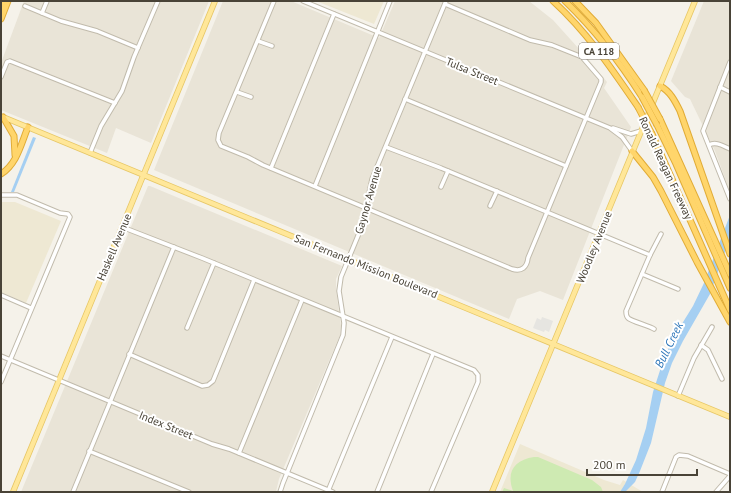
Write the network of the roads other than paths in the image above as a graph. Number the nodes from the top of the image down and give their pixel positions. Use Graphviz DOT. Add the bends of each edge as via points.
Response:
graph roads {
  1 [pos="4,1"];
  2 [pos="8,1"];
  3 [pos="47,1"];
  4 [pos="156,1"];
  5 [pos="215,1"];
  6 [pos="274,1"];
  7 [pos="303,1"];
  8 [pos="390,1"];
  9 [pos="553,1"];
  10 [pos="565,1"];
  11 [pos="575,1"];
  12 [pos="696,1"];
  13 [pos="445,2"];
  14 [pos="24,6"];
  15 [pos="1,9"];
  16 [pos="42,14"];
  17 [pos="334,14"];
  18 [pos="1,19"];
  19 [pos="378,32"];
  20 [pos="258,40"];
  21 [pos="272,46"];
  22 [pos="138,48"];
  23 [pos="425,52"];
  24 [pos="730,62"];
  25 [pos="1,76"];
  26 [pos="660,86"];
  27 [pos="720,87"];
  28 [pos="237,92"];
  29 [pos="730,92"];
  30 [pos="251,97"];
  31 [pos="405,99"];
  32 [pos="115,103"];
  33 [pos="2,117"];
  34 [pos="586,118"];
  35 [pos="28,127"];
  36 [pos="610,128"];
  37 [pos="641,132"];
  38 [pos="709,145"];
  39 [pos="386,147"];
  40 [pos="730,149"];
  41 [pos="632,152"];
  42 [pos="90,153"];
  43 [pos="15,158"];
  44 [pos="566,166"];
  45 [pos="271,168"];
  46 [pos="448,171"];
  47 [pos="1,174"];
  48 [pos="144,174"];
  49 [pos="315,186"];
  50 [pos="442,187"];
  51 [pos="497,191"];
  52 [pos="1,195"];
  53 [pos="730,199"];
  54 [pos="490,206"];
  55 [pos="367,208"];
  56 [pos="547,212"];
  57 [pos="122,227"];
  58 [pos="599,234"];
  59 [pos="662,234"];
  60 [pos="174,247"];
  61 [pos="730,254"];
  62 [pos="650,255"];
  63 [pos="349,259"];
  64 [pos="214,263"];
  65 [pos="642,274"];
  66 [pos="730,274"];
  67 [pos="254,280"];
  68 [pos="729,287"];
  69 [pos="678,289"];
  70 [pos="1,295"];
  71 [pos="302,300"];
  72 [pos="31,308"];
  73 [pos="730,310"];
  74 [pos="344,317"];
  75 [pos="730,322"];
  76 [pos="712,327"];
  77 [pos="187,328"];
  78 [pos="654,329"];
  79 [pos="392,337"];
  80 [pos="554,343"];
  81 [pos="701,346"];
  82 [pos="129,354"];
  83 [pos="433,354"];
  84 [pos="1,356"];
  85 [pos="10,360"];
  86 [pos="59,379"];
  87 [pos="722,379"];
  88 [pos="1,382"];
  89 [pos="678,396"];
  90 [pos="109,402"];
  91 [pos="730,417"];
  92 [pos="90,451"];
  93 [pos="239,453"];
  94 [pos="287,473"];
  95 [pos="730,475"];
  96 [pos="330,491"];
  97 [pos="13,492"];
  98 [pos="73,492"];
  99 [pos="189,492"];
  100 [pos="280,492"];
  101 [pos="377,492"];
  102 [pos="431,492"];
  103 [pos="492,492"];
  104 [pos="662,492"];
  105 [pos="716,492"];
  1 -- 15 [label="highway"];
  2 -- 18 [label="highway"];
  3 -- 16 [label="street"];
  4 -- 22 [label="street"];
  5 -- 48 [label="main road, Haskell Avenue"];
  6 -- 20 [label="street"];
  7 -- 17 [label="street, Tulsa Street"];
  8 -- 19 [label="street"];
  9 -- 73 [label="highway, Ronald Reagan Freeway / CA 118, bridge" via="584,32 638,107"];
  10 -- 68 [label="highway, CA 118, bridge" via="604,43 642,97 676,164"];
  11 -- 66 [label="highway, Ronald Reagan Freeway / CA 118, bridge" via="596,23 644,90 660,119"];
  12 -- 26 [label="main road, Woodley Avenue"];
  13 -- 23 [label="street, Gaynor Avenue"];
  13 -- 34 [label="street" via="530,40 552,45 582,57 600,76 601,82"];
  14 -- 16 [label="street"];
  16 -- 22 [label="street" via="97,31"];
  17 -- 19 [label="street, Tulsa Street"];
  17 -- 45 [label="street"];
  19 -- 23 [label="street, Tulsa Street"];
  19 -- 49 [label="street"];
  20 -- 21 [label="street"];
  20 -- 28 [label="street"];
  22 -- 32 [label="street"];
  23 -- 31 [label="street, Gaynor Avenue"];
  23 -- 34 [label="street, Tulsa Street"];
  24 -- 27 [label="street"];
  25 -- 32 [label="street" via="8,60"];
  26 -- 37 [label="main road, Woodley Avenue"];
  26 -- 61 [label="highway" via="665,88 680,111"];
  27 -- 29 [label="street"];
  27 -- 38 [label="street" via="703,131"];
  28 -- 30 [label="street"];
  28 -- 45 [label="street" via="217,137 219,143"];
  31 -- 39 [label="street, Gaynor Avenue"];
  31 -- 44 [label="street"];
  32 -- 42 [label="street" via="101,126"];
  33 -- 35 [label="main road, San Fernando Mission Boulevard"];
  33 -- 43 [label="highway" via="14,136"];
  34 -- 36 [label="street, Tulsa Street"];
  34 -- 44 [label="street"];
  35 -- 42 [label="main road, San Fernando Mission Boulevard"];
  35 -- 43 [label="highway"];
  36 -- 37 [label="street" via="631,134"];
  36 -- 41 [label="street, Tulsa Street" via="622,137"];
  37 -- 41 [label="main road, Woodley Avenue"];
  38 -- 40 [label="street" via="716,143"];
  38 -- 53 [label="street"];
  39 -- 46 [label="street"];
  39 -- 55 [label="street, Gaynor Avenue" via="372,179"];
  41 -- 58 [label="main road, Woodley Avenue"];
  41 -- 75 [label="highway" via="653,177"];
  42 -- 48 [label="main road, San Fernando Mission Boulevard"];
  43 -- 47 [label="highway"];
  44 -- 56 [label="street"];
  45 -- 49 [label="street"];
  46 -- 50 [label="street"];
  46 -- 51 [label="street"];
  48 -- 57 [label="main road, Haskell Avenue"];
  48 -- 63 [label="main road, San Fernando Mission Boulevard"];
  49 -- 55 [label="street"];
  51 -- 54 [label="street"];
  51 -- 56 [label="street"];
  52 -- 72 [label="street" via="17,195 70,216"];
  55 -- 56 [label="street" via="516,270 526,265"];
  55 -- 63 [label="street, Gaynor Avenue"];
  56 -- 58 [label="street"];
  57 -- 60 [label="street"];
  57 -- 86 [label="main road, Haskell Avenue"];
  58 -- 62 [label="street"];
  58 -- 80 [label="main road, Woodley Avenue"];
  59 -- 62 [label="street"];
  60 -- 64 [label="street"];
  60 -- 82 [label="street"];
  62 -- 65 [label="street"];
  63 -- 74 [label="street, Gaynor Avenue" via="341,277 339,291"];
  63 -- 80 [label="main road, San Fernando Mission Boulevard"];
  64 -- 67 [label="street"];
  64 -- 77 [label="street"];
  65 -- 69 [label="street"];
  65 -- 78 [label="street" via="626,315 631,320"];
  67 -- 71 [label="street"];
  67 -- 82 [label="street" via="213,381 208,385 202,386"];
  70 -- 72 [label="street"];
  71 -- 74 [label="street"];
  71 -- 93 [label="street"];
  72 -- 85 [label="street"];
  74 -- 79 [label="street"];
  74 -- 94 [label="street, Gaynor Avenue" via="341,341"];
  76 -- 81 [label="street"];
  79 -- 83 [label="street"];
  79 -- 96 [label="street"];
  80 -- 89 [label="main road, San Fernando Mission Boulevard"];
  80 -- 103 [label="main road, Woodley Avenue"];
  81 -- 87 [label="street" via="708,350"];
  81 -- 89 [label="street"];
  82 -- 90 [label="street"];
  83 -- 101 [label="street"];
  83 -- 102 [label="street" via="474,370 478,375 478,382"];
  84 -- 85 [label="street, Index Street"];
  85 -- 86 [label="street, Index Street"];
  85 -- 88 [label="street"];
  86 -- 90 [label="street, Index Street"];
  86 -- 97 [label="main road, Haskell Avenue"];
  89 -- 91 [label="main road, San Fernando Mission Boulevard"];
  90 -- 92 [label="street"];
  90 -- 93 [label="street, Index Street"];
  92 -- 98 [label="street"];
  92 -- 99 [label="street"];
  93 -- 94 [label="street, Index Street"];
  94 -- 96 [label="street, Index Street"];
  94 -- 100 [label="street, Gaynor Avenue"];
  95 -- 104 [label="street" via="688,456 679,455"];
  95 -- 105 [label="street"];
}
